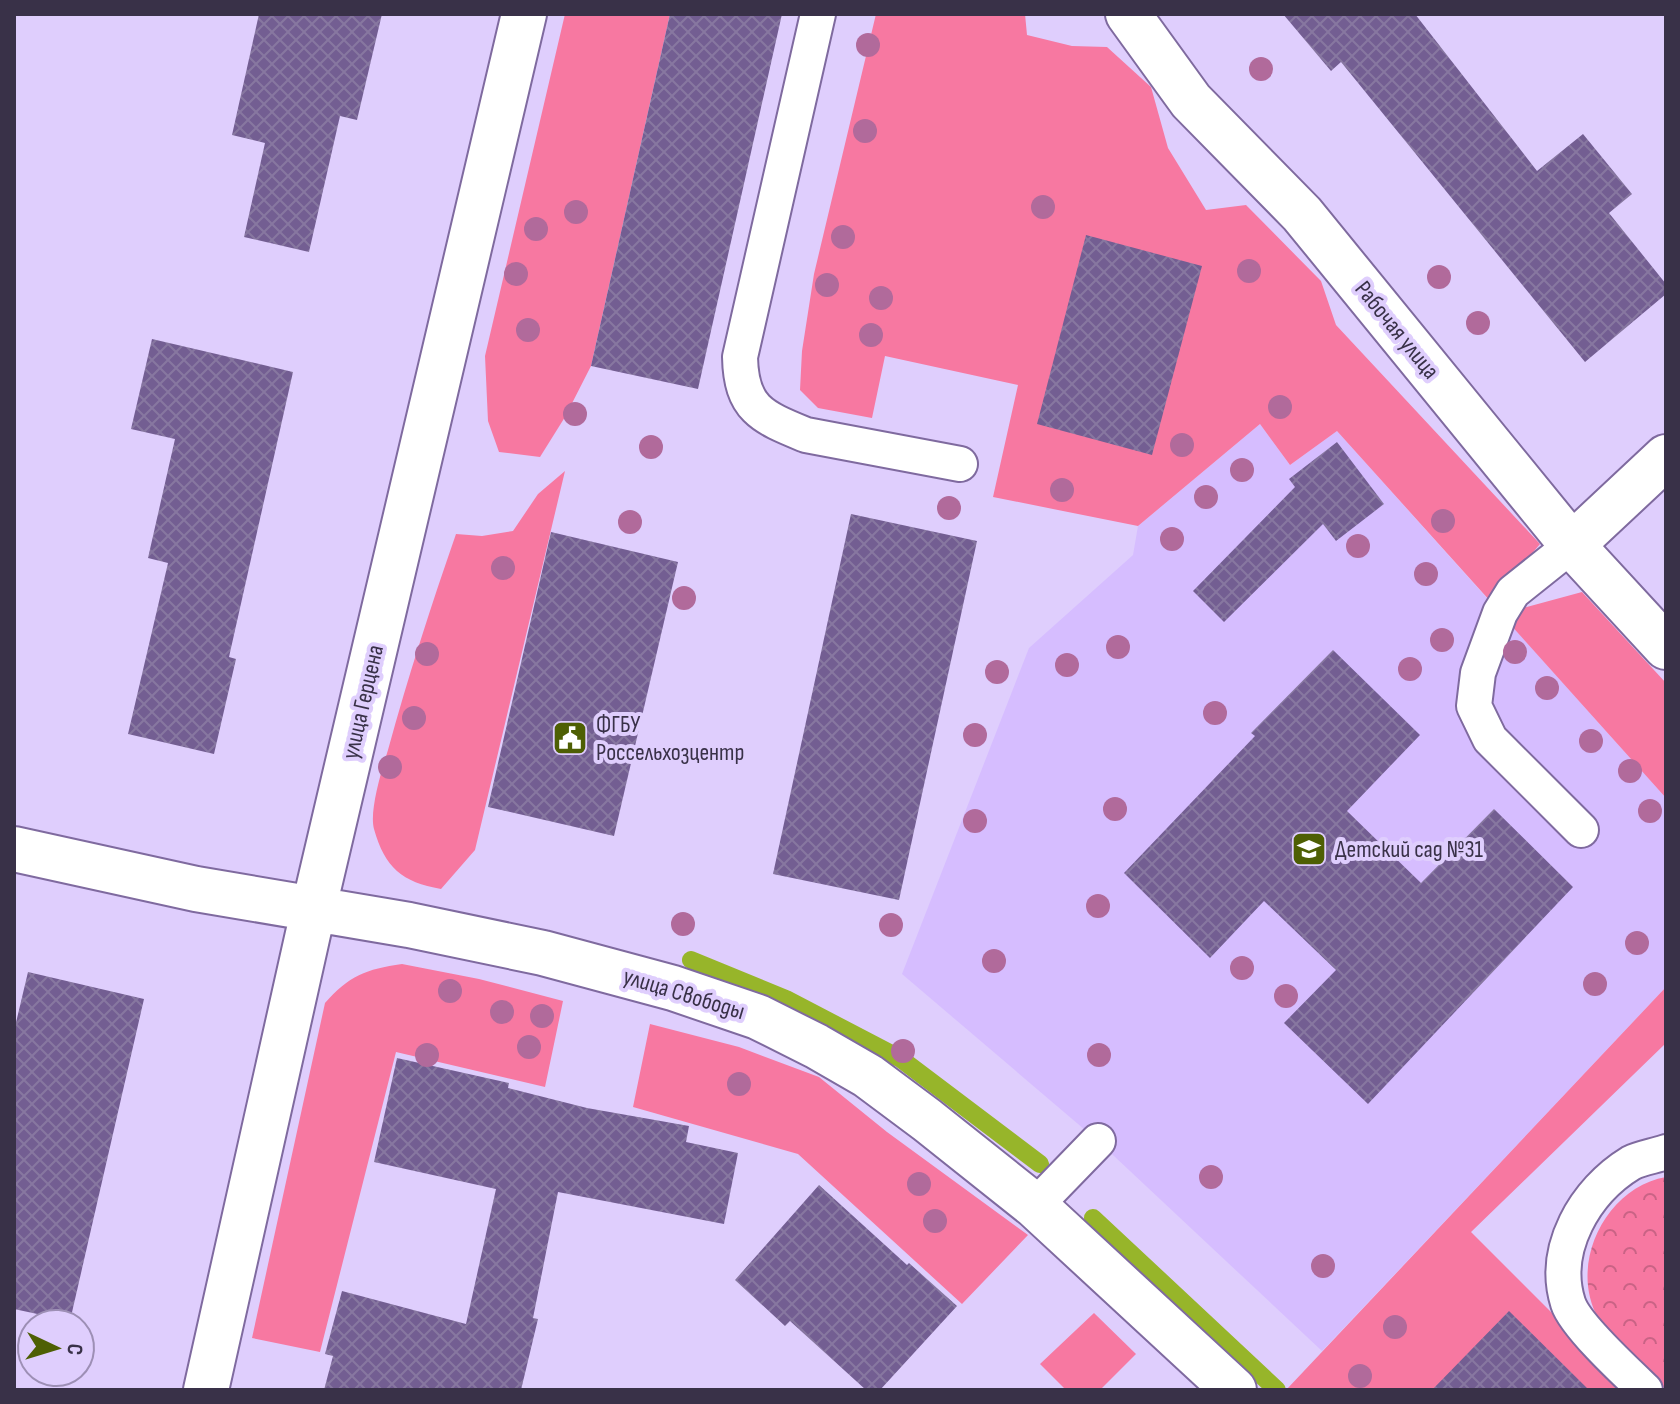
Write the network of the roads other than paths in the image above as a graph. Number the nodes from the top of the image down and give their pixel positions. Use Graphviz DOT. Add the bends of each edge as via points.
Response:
graph roads {
  1 [pos="524,14"];
  2 [pos="818,14"];
  3 [pos="1128,14"];
  4 [pos="1666,457"];
  5 [pos="960,464"];
  6 [pos="1572,545"];
  7 [pos="1666,647"];
  8 [pos="1581,830"];
  9 [pos="14,849"];
  10 [pos="314,907"];
  11 [pos="1098,1141"];
  12 [pos="1666,1152"];
  13 [pos="1035,1206"];
  14 [pos="206,1390"];
  15 [pos="1234,1390"];
  16 [pos="1645,1390"];
  1 -- 10 [label="street, улица Герцена"];
  2 -- 5 [label="lane" via="740,357 740,380 748,401 764,415 806,435"];
  3 -- 6 [label="street, Рабочая улица" via="1191,101 1302,214"];
  4 -- 6 [label="street"];
  6 -- 7 [label="street, Рабочая улица"];
  6 -- 8 [label="lane" via="1513,592 1500,613 1478,673 1474,706 1490,739"];
  9 -- 10 [label="street, улица Свободы" via="196,889"];
  10 -- 13 [label="street, улица Свободы" via="543,953 758,1017 868,1076"];
  10 -- 14 [label="street, улица Герцена"];
  11 -- 13 [label="lane"];
  12 -- 16 [label="lane" via="1633,1162 1603,1185 1574,1222 1563,1269 1568,1306"];
  13 -- 15 [label="street, улица Свободы"];
}
